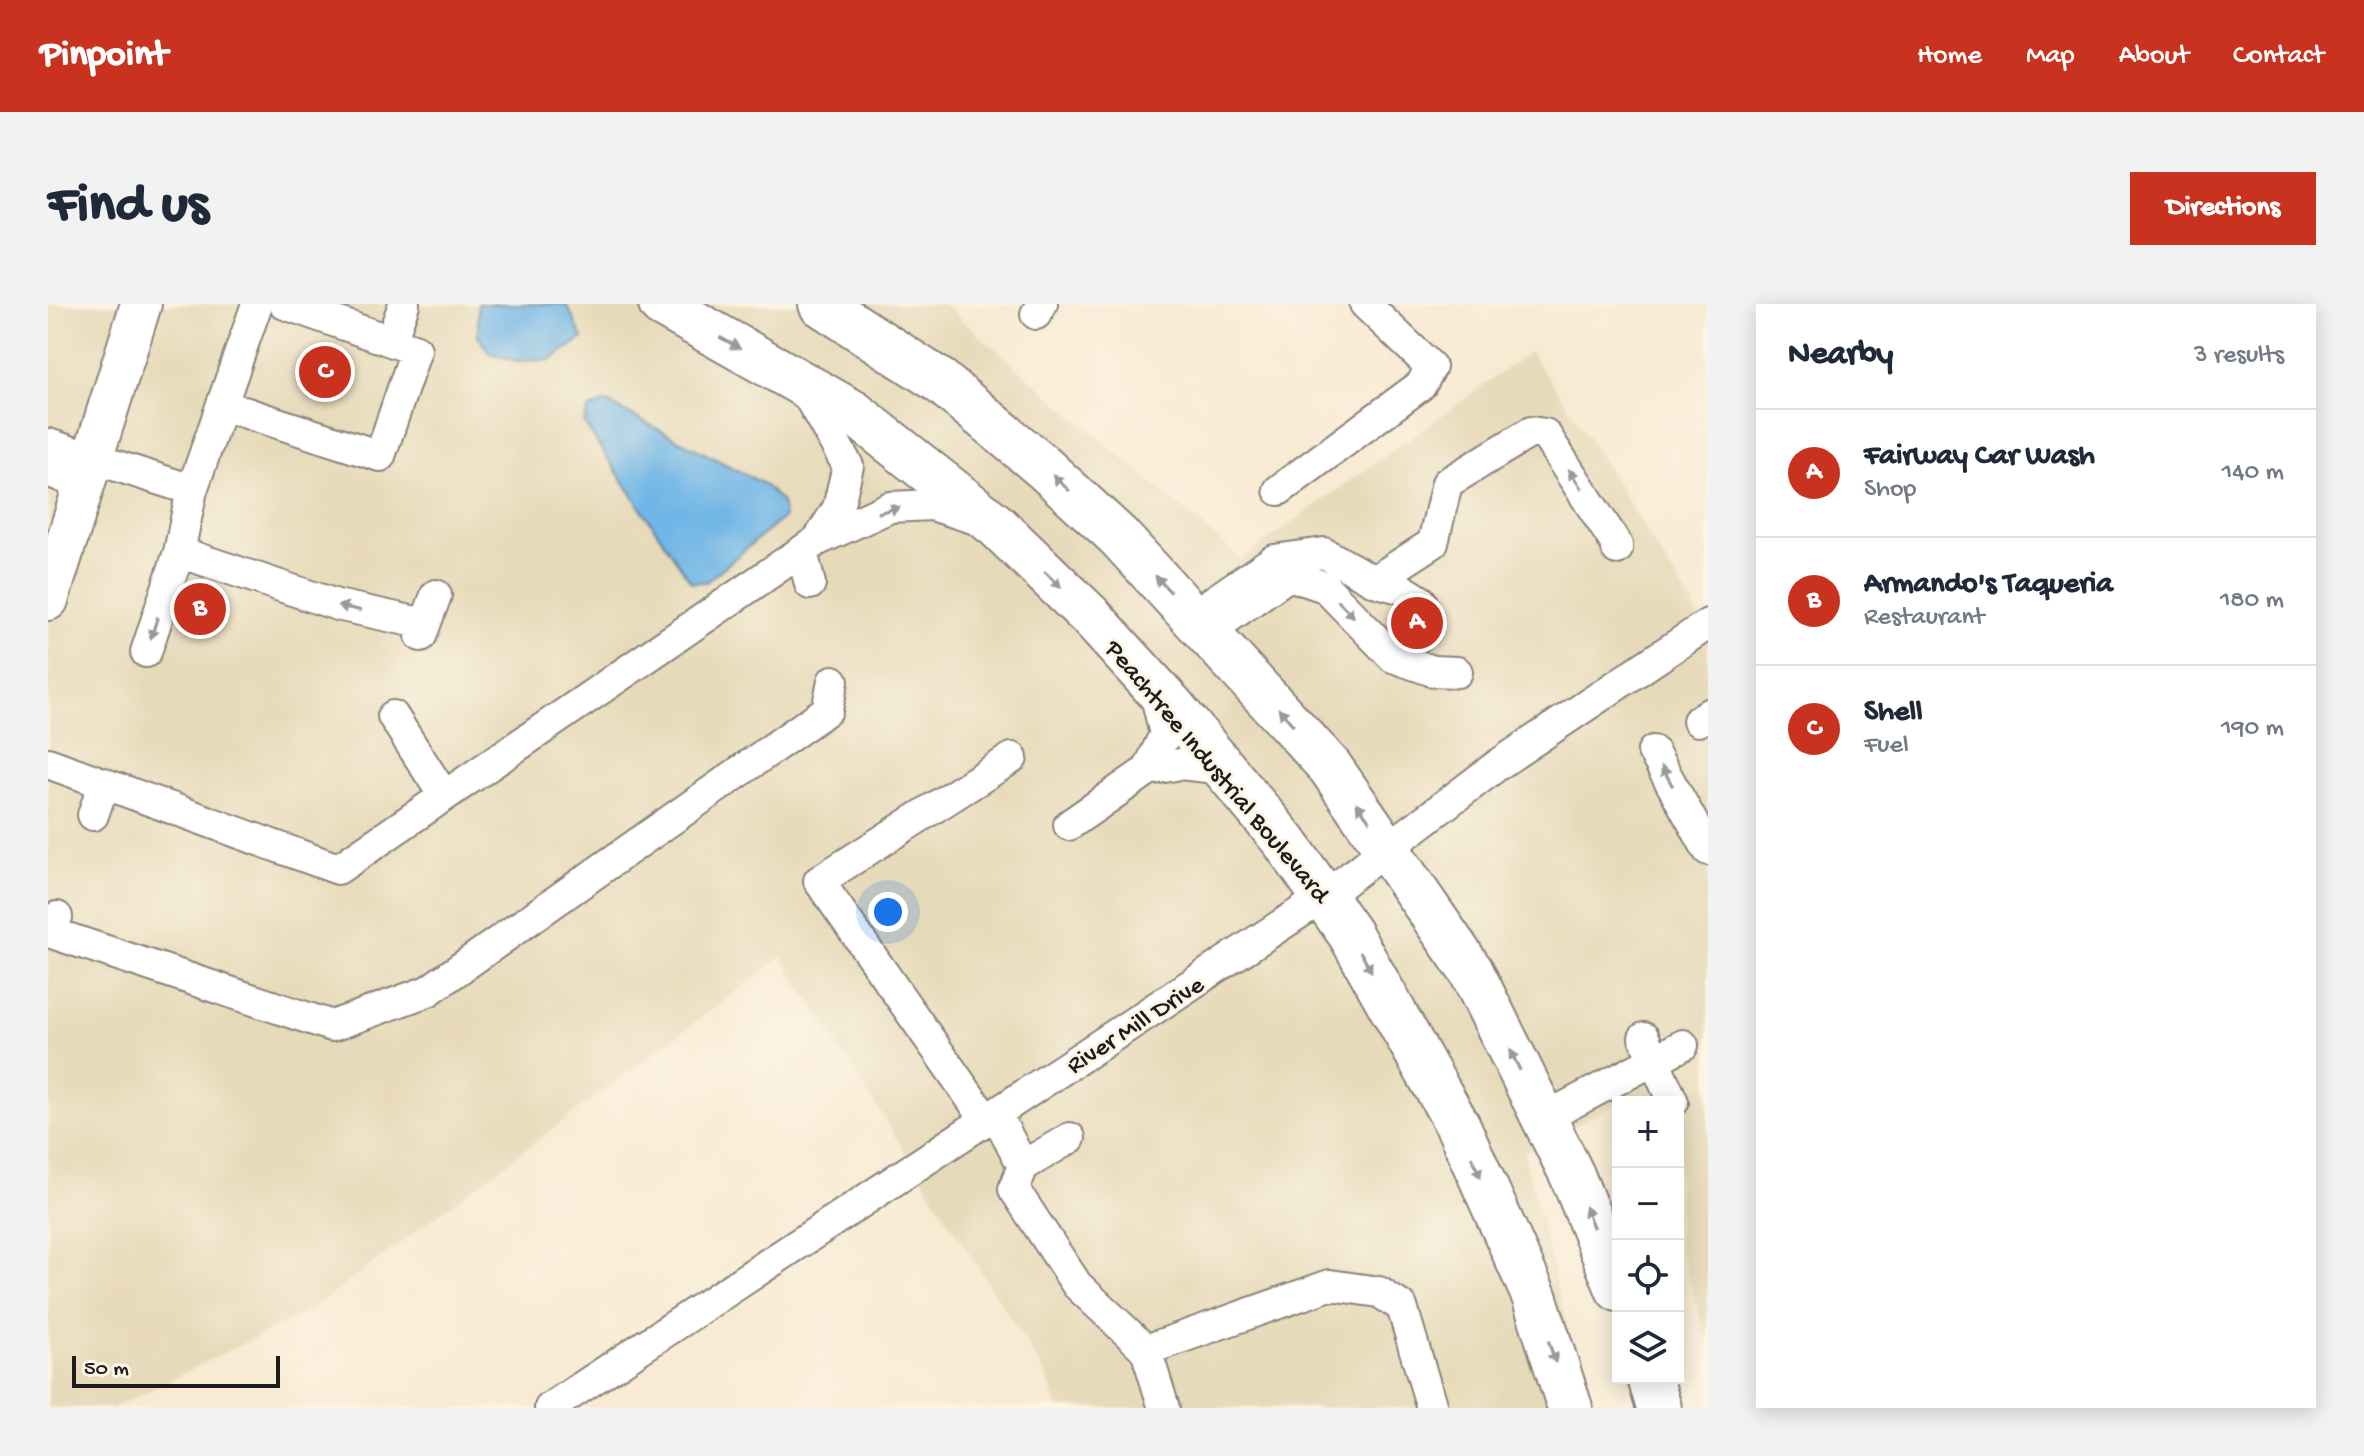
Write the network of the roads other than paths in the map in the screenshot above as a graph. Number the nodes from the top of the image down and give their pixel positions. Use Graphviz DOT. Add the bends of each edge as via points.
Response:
graph roads {
  1 [pos="141,304"];
  2 [pos="257,304"];
  3 [pos="285,304"];
  4 [pos="404,304"];
  5 [pos="661,304"];
  6 [pos="1365,304"];
  7 [pos="836,308"];
  8 [pos="391,341"];
  9 [pos="801,383"];
  10 [pos="222,405"];
  11 [pos="48,444"];
  12 [pos="75,472"];
  13 [pos="192,490"];
  14 [pos="1279,490"];
  15 [pos="997,526"];
  16 [pos="810,545"];
  17 [pos="1617,547"];
  18 [pos="179,552"];
  19 [pos="1374,581"];
  20 [pos="810,584"];
  21 [pos="436,595"];
  22 [pos="48,600"];
  23 [pos="1200,624"];
  24 [pos="1704,635"];
  25 [pos="146,652"];
  26 [pos="1393,657"];
  27 [pos="1457,672"];
  28 [pos="833,681"];
  29 [pos="1154,686"];
  30 [pos="393,716"];
  31 [pos="1653,751"];
  32 [pos="1012,758"];
  33 [pos="48,763"];
  34 [pos="1225,769"];
  35 [pos="1148,770"];
  36 [pos="104,783"];
  37 [pos="444,796"];
  38 [pos="93,815"];
  39 [pos="1069,825"];
  40 [pos="1389,848"];
  41 [pos="1708,850"];
  42 [pos="1325,896"];
  43 [pos="57,917"];
  44 [pos="1672,1096"];
  45 [pos="991,1117"];
  46 [pos="1544,1118"];
  47 [pos="1070,1138"];
  48 [pos="1023,1166"];
  49 [pos="1612,1274"];
  50 [pos="1146,1350"];
  51 [pos="1652,1384"];
  52 [pos="550,1408"];
  53 [pos="1164,1408"];
  54 [pos="1432,1408"];
  55 [pos="1570,1408"];
  56 [pos="1659,1408"];
  1 -- 12 [label="main road"];
  2 -- 10 [label="street"];
  3 -- 8 [label="street"];
  4 -- 8 [label="street"];
  5 -- 9 [label="highway, Peachtree Industrial Boulevard, one-way"];
  6 -- 14 [label="street" via="1431,367 1421,385"];
  23 -- 7 [label="highway, one-way" via="1118,536 1032,457 940,381"];
  8 -- 10 [label="street" via="416,350 380,456"];
  9 -- 15 [label="highway, Peachtree Industrial Boulevard" via="854,413"];
  9 -- 16 [label="street" via="848,466 838,508"];
  10 -- 13 [label="street"];
  11 -- 12 [label="street"];
  12 -- 13 [label="street"];
  12 -- 22 [label="main road"];
  13 -- 18 [label="street"];
  16 -- 15 [label="street, one-way" via="890,507 932,505"];
  15 -- 29 [label="highway, Peachtree Industrial Boulevard, one-way"];
  16 -- 20 [label="street"];
  16 -- 37 [label="street"];
  17 -- 19 [label="street, one-way" via="1545,434 1531,432 1447,483 1433,543"];
  21 -- 18 [label="street, one-way" via="423,630"];
  18 -- 25 [label="street, one-way"];
  19 -- 23 [label="street" via="1324,553 1274,560"];
  19 -- 26 [label="street" via="1421,601 1427,616 1426,630"];
  23 -- 26 [label="street, one-way" via="1289,575 1325,587"];
  40 -- 23 [label="highway, one-way" via="1330,767"];
  24 -- 40 [label="street, River Mill Drive" via="1499,764"];
  26 -- 27 [label="street" via="1433,671"];
  28 -- 43 [label="street" via="827,710 428,991 332,1026 52,933"];
  29 -- 34 [label="highway, Peachtree Industrial Boulevard"];
  29 -- 35 [label="street" via="1165,734"];
  30 -- 37 [label="street"];
  41 -- 31 [label="street, one-way"];
  32 -- 45 [label="street" via="819,881"];
  33 -- 36 [label="street"];
  34 -- 35 [label="street" via="1180,764"];
  34 -- 42 [label="highway, Peachtree Industrial Boulevard"];
  35 -- 39 [label="street"];
  36 -- 37 [label="street" via="338,869"];
  36 -- 38 [label="street"];
  40 -- 42 [label="street, River Mill Drive"];
  46 -- 40 [label="highway, one-way" via="1471,971"];
  42 -- 45 [label="street, River Mill Drive"];
  42 -- 55 [label="highway, Peachtree Industrial Boulevard, one-way" via="1458,1126 1534,1296"];
  44 -- 46 [label="street" via="1661,1047"];
  45 -- 48 [label="street"];
  45 -- 52 [label="street, River Mill Drive"];
  49 -- 46 [label="highway, one-way"];
  47 -- 48 [label="street"];
  48 -- 50 [label="street" via="1014,1189 1077,1285"];
  50 -- 53 [label="street"];
  50 -- 54 [label="street" via="1330,1285 1379,1292 1402,1307"];
  51 -- 56 [label="highway"];
}
